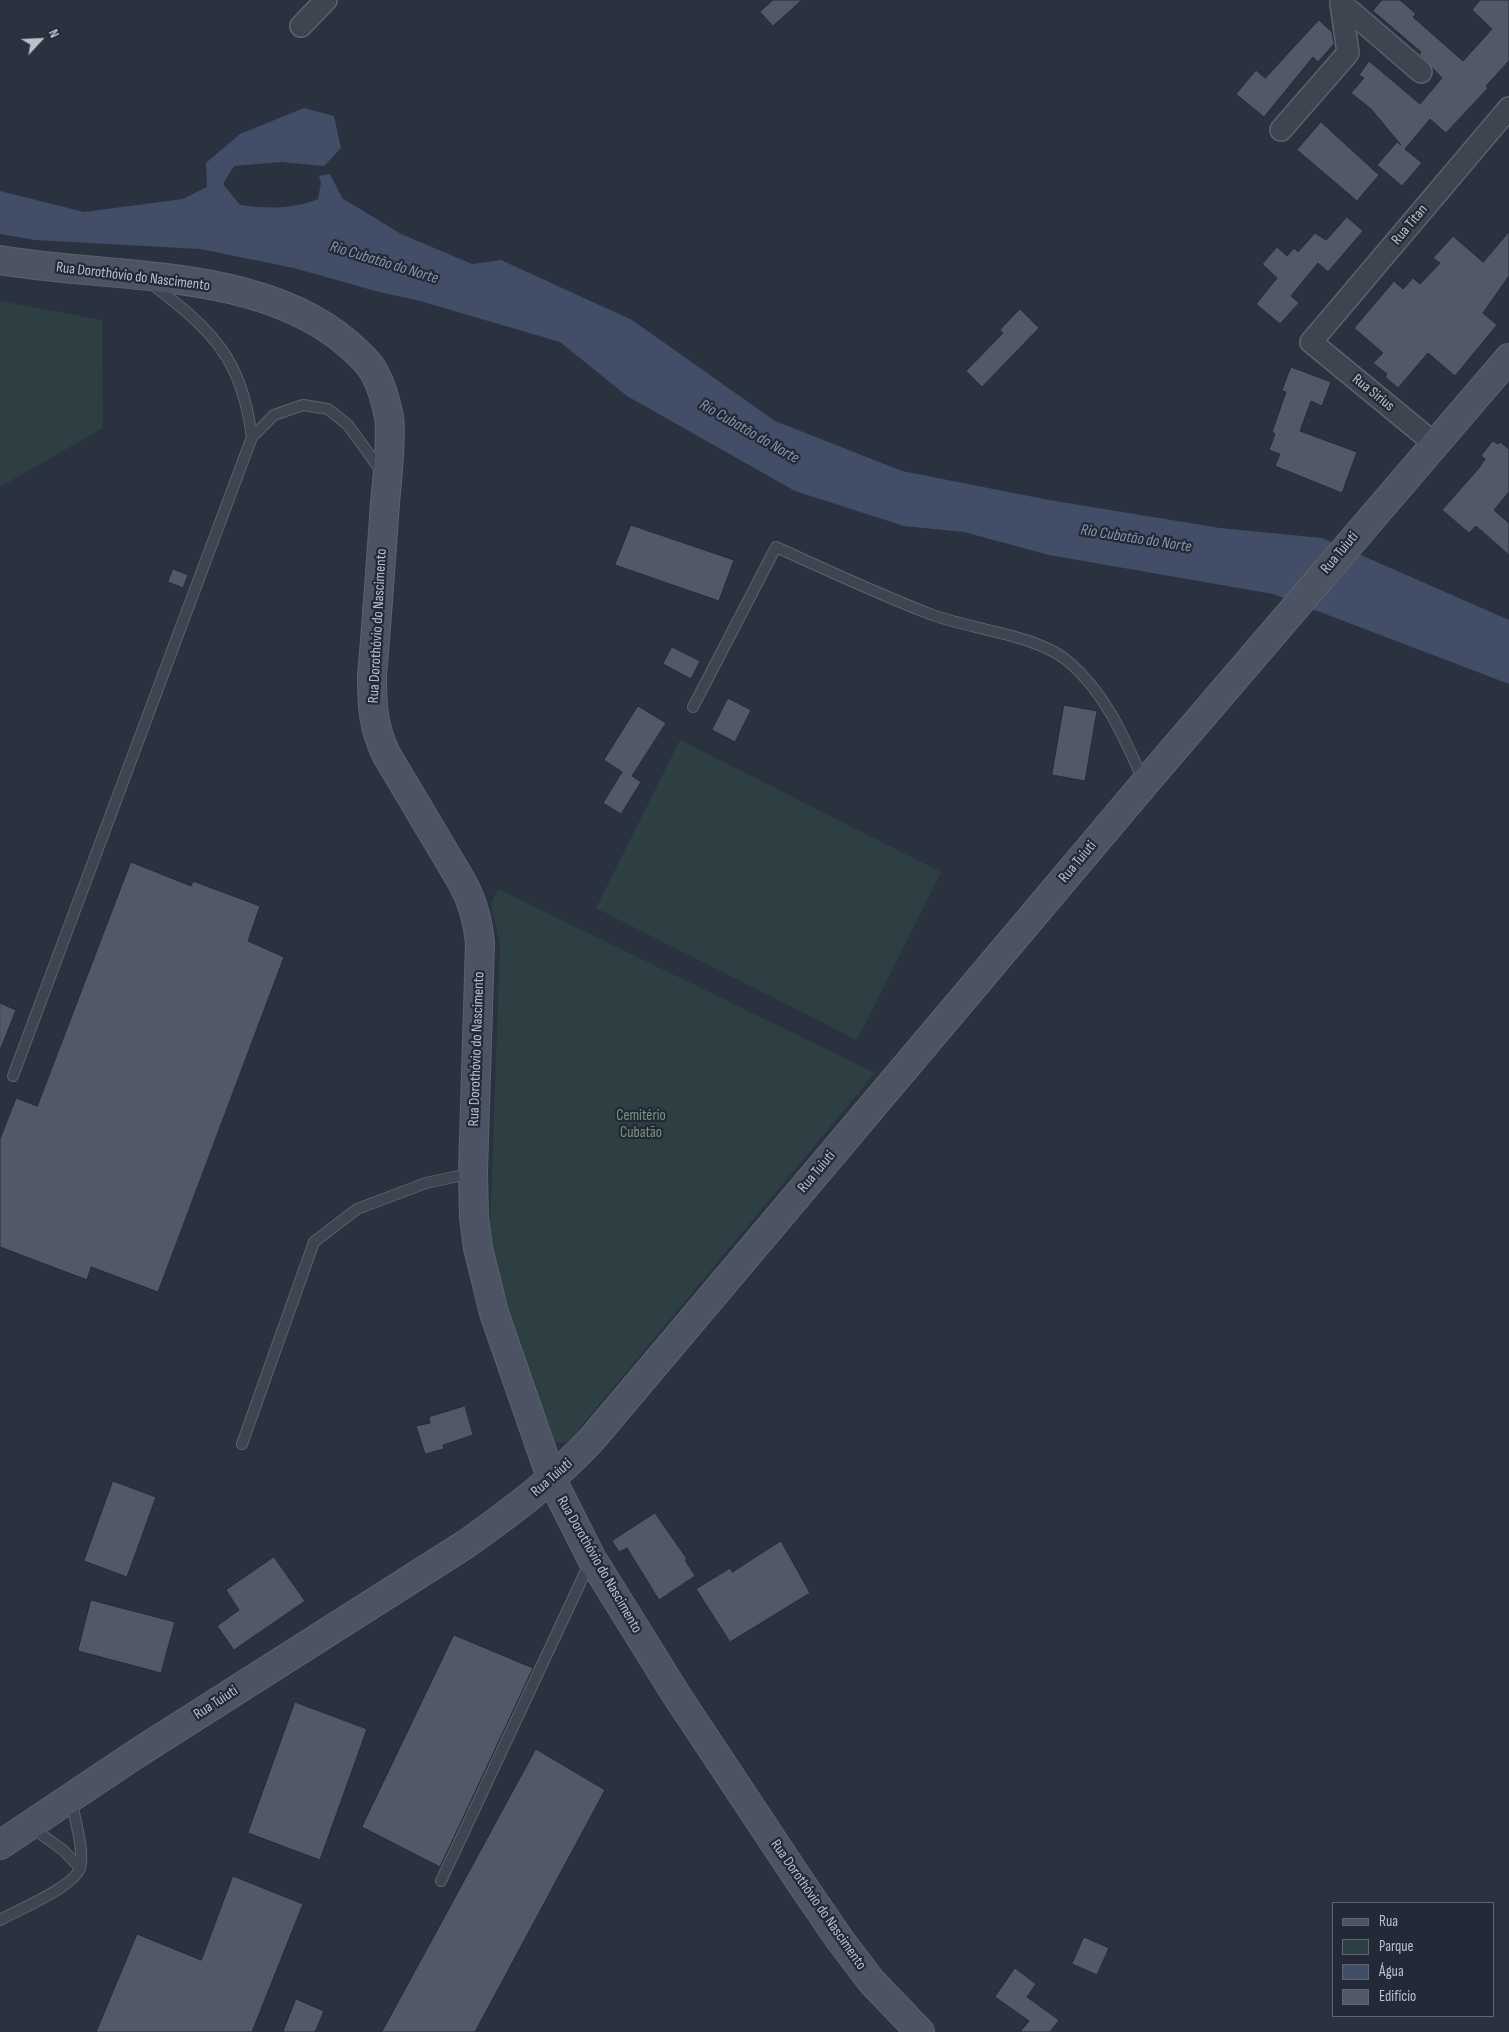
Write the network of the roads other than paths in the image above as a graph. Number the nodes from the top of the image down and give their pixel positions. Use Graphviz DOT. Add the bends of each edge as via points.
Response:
graph roads {
  1 [pos="326,0"];
  2 [pos="1342,2"];
  3 [pos="301,26"];
  4 [pos="1421,72"];
  5 [pos="1509,108"];
  6 [pos="1282,130"];
  7 [pos="0,260"];
  8 [pos="142,275"];
  9 [pos="1311,342"];
  10 [pos="1509,358"];
  11 [pos="252,437"];
  12 [pos="1435,444"];
  13 [pos="387,479"];
  14 [pos="693,707"];
  15 [pos="1145,783"];
  16 [pos="13,1076"];
  17 [pos="473,1172"];
  18 [pos="242,1444"];
  19 [pos="552,1480"];
  20 [pos="592,1559"];
  21 [pos="70,1797"];
  22 [pos="30,1826"];
  23 [pos="0,1845"];
  24 [pos="80,1868"];
  25 [pos="441,1881"];
  26 [pos="0,1920"];
  27 [pos="920,2032"];
  1 -- 3 [label="street"];
  2 -- 4 [label="street"];
  2 -- 6 [label="street" via="1348,52"];
  5 -- 9 [label="street, Rua Titan"];
  7 -- 8 [label="street, Rua Dorothóvio do Nascimento"];
  8 -- 11 [label="lane" via="194,316 216,339 241,385"];
  8 -- 13 [label="street, Rua Dorothóvio do Nascimento" via="246,293 294,310 332,330 374,372 383,392 389,419"];
  9 -- 12 [label="street, Rua Sirius"];
  10 -- 12 [label="street, Rua Tuiuti"];
  11 -- 13 [label="lane" via="274,415 302,405 328,409 348,426"];
  11 -- 16 [label="lane"];
  12 -- 15 [label="street, Rua Tuiuti"];
  13 -- 17 [label="street, Rua Dorothóvio do Nascimento" via="372,708 386,754 473,902 478,922"];
  14 -- 15 [label="lane" via="776,547 931,615 1036,644 1068,661 1096,688"];
  15 -- 19 [label="street, Rua Tuiuti" via="599,1432"];
  17 -- 18 [label="lane" via="426,1183 357,1208 314,1242"];
  17 -- 19 [label="street, Rua Dorothóvio do Nascimento" via="474,1217 484,1279"];
  19 -- 20 [label="street, Rua Dorothóvio do Nascimento"];
  19 -- 21 [label="street, Rua Tuiuti" via="466,1544"];
  20 -- 25 [label="lane"];
  20 -- 27 [label="street, Rua Dorothóvio do Nascimento" via="677,1696 840,1940 872,1982"];
  21 -- 22 [label="street, Rua Tuiuti"];
  21 -- 24 [label="lane"];
  22 -- 23 [label="street, Rua Tuiuti"];
  22 -- 24 [label="lane" via="63,1850"];
  24 -- 26 [label="lane" via="72,1880"];
}
